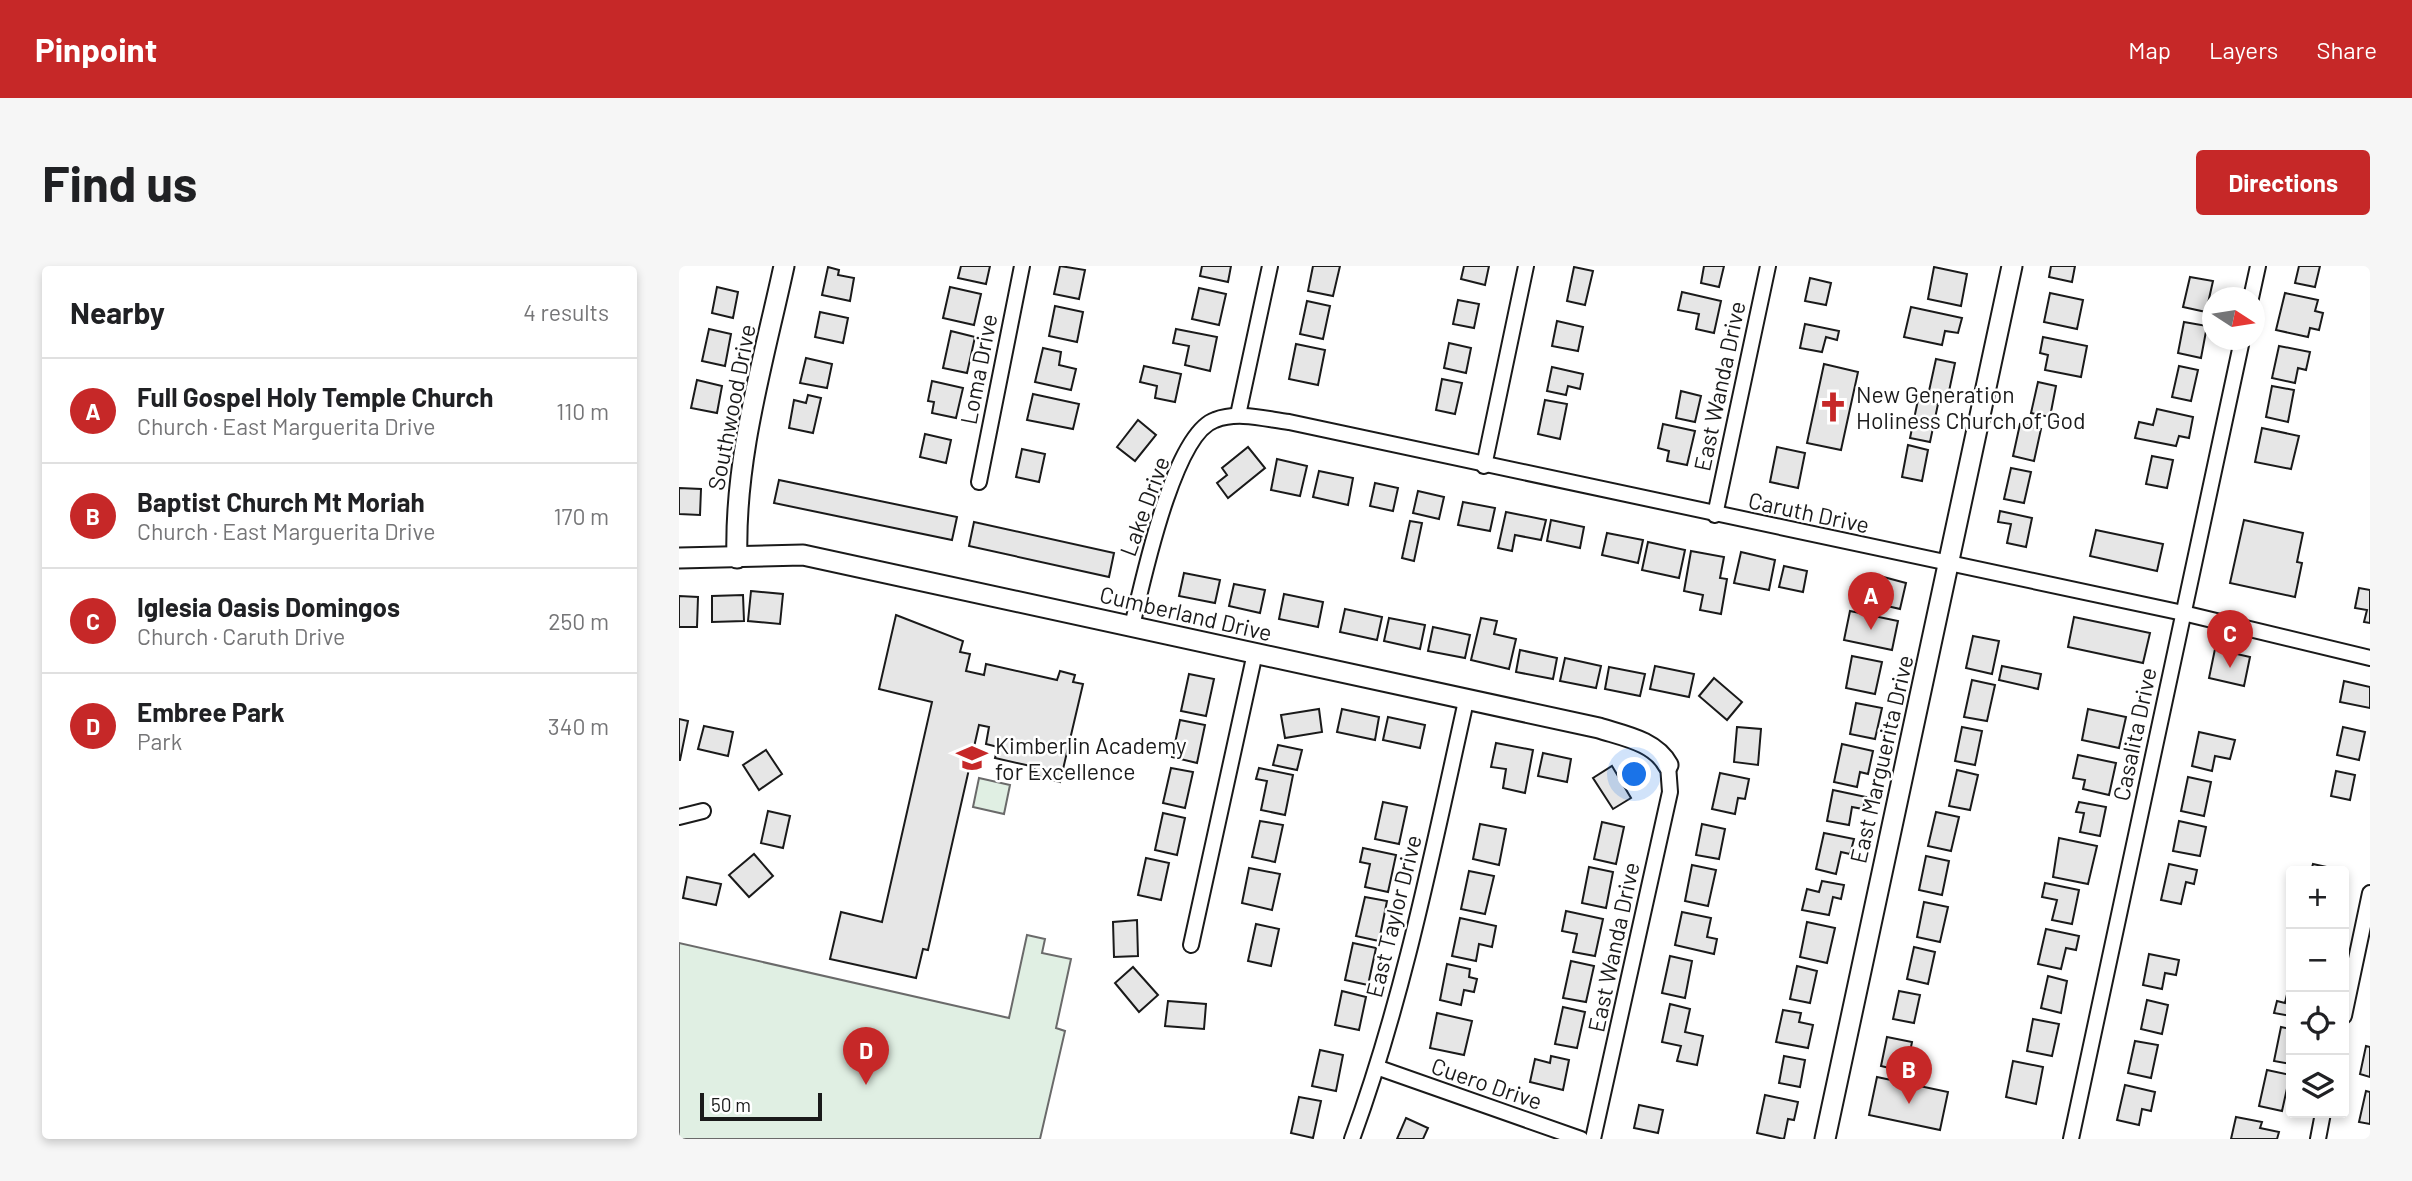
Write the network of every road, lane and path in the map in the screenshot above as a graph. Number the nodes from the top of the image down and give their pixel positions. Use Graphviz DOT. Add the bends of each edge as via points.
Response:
graph roads {
  1 [pos="784,266"];
  2 [pos="1021,266"];
  3 [pos="1270,266"];
  4 [pos="1526,266"];
  5 [pos="1768,266"];
  6 [pos="2012,266"];
  7 [pos="2258,266"];
  8 [pos="2253,287"];
  9 [pos="2240,350"];
  10 [pos="1238,415"];
  11 [pos="1484,466"];
  12 [pos="979,482"];
  13 [pos="1715,515"];
  14 [pos="679,558"];
  15 [pos="737,558"];
  16 [pos="1949,565"];
  17 [pos="2183,613"];
  18 [pos="1132,626"];
  19 [pos="1255,653"];
  20 [pos="2370,658"];
  21 [pos="1466,702"];
  22 [pos="1668,765"];
  23 [pos="703,811"];
  24 [pos="679,817"];
  25 [pos="2370,893"];
  26 [pos="1191,945"];
  27 [pos="2349,992"];
  28 [pos="1379,1068"];
  29 [pos="2322,1118"];
  30 [pos="1352,1139"];
  31 [pos="1581,1139"];
  32 [pos="1593,1139"];
  33 [pos="1825,1139"];
  34 [pos="2071,1139"];
  35 [pos="2318,1139"];
  1 -- 15 [label="street, Southwood Drive" via="741,462"];
  2 -- 12 [label="street, Loma Drive"];
  3 -- 10 [label="street"];
  4 -- 11 [label="street"];
  5 -- 13 [label="street, East Wanda Drive"];
  6 -- 16 [label="street, East Marguerita Drive"];
  7 -- 8 [label="street"];
  9 -- 17 [label="street, Casalita Drive"];
  10 -- 11 [label="street, Caruth Drive"];
  10 -- 18 [label="street, Lake Drive" via="1212,420 1197,436 1174,478 1153,534"];
  11 -- 13 [label="street, Caruth Drive"];
  13 -- 16 [label="street, Caruth Drive"];
  14 -- 15 [label="street, Cumberland Drive"];
  15 -- 18 [label="street, Cumberland Drive" via="803,555"];
  16 -- 17 [label="street, Caruth Drive"];
  16 -- 33 [label="street, East Marguerita Drive"];
  17 -- 20 [label="street, Caruth Drive"];
  17 -- 34 [label="street, Casalita Drive"];
  18 -- 19 [label="street, Cumberland Drive"];
  19 -- 21 [label="street, Cumberland Drive"];
  19 -- 26 [label="street"];
  21 -- 22 [label="street, Cumberland Drive" via="1599,728 1650,746"];
  21 -- 28 [label="street, East Taylor Drive"];
  22 -- 32 [label="street, East Wanda Drive" via="1670,792"];
  23 -- 24 [label="street"];
  25 -- 27 [label="street"];
  28 -- 30 [label="street, East Taylor Drive"];
  28 -- 31 [label="street, Cuero Drive"];
  29 -- 35 [label="street"];
}
